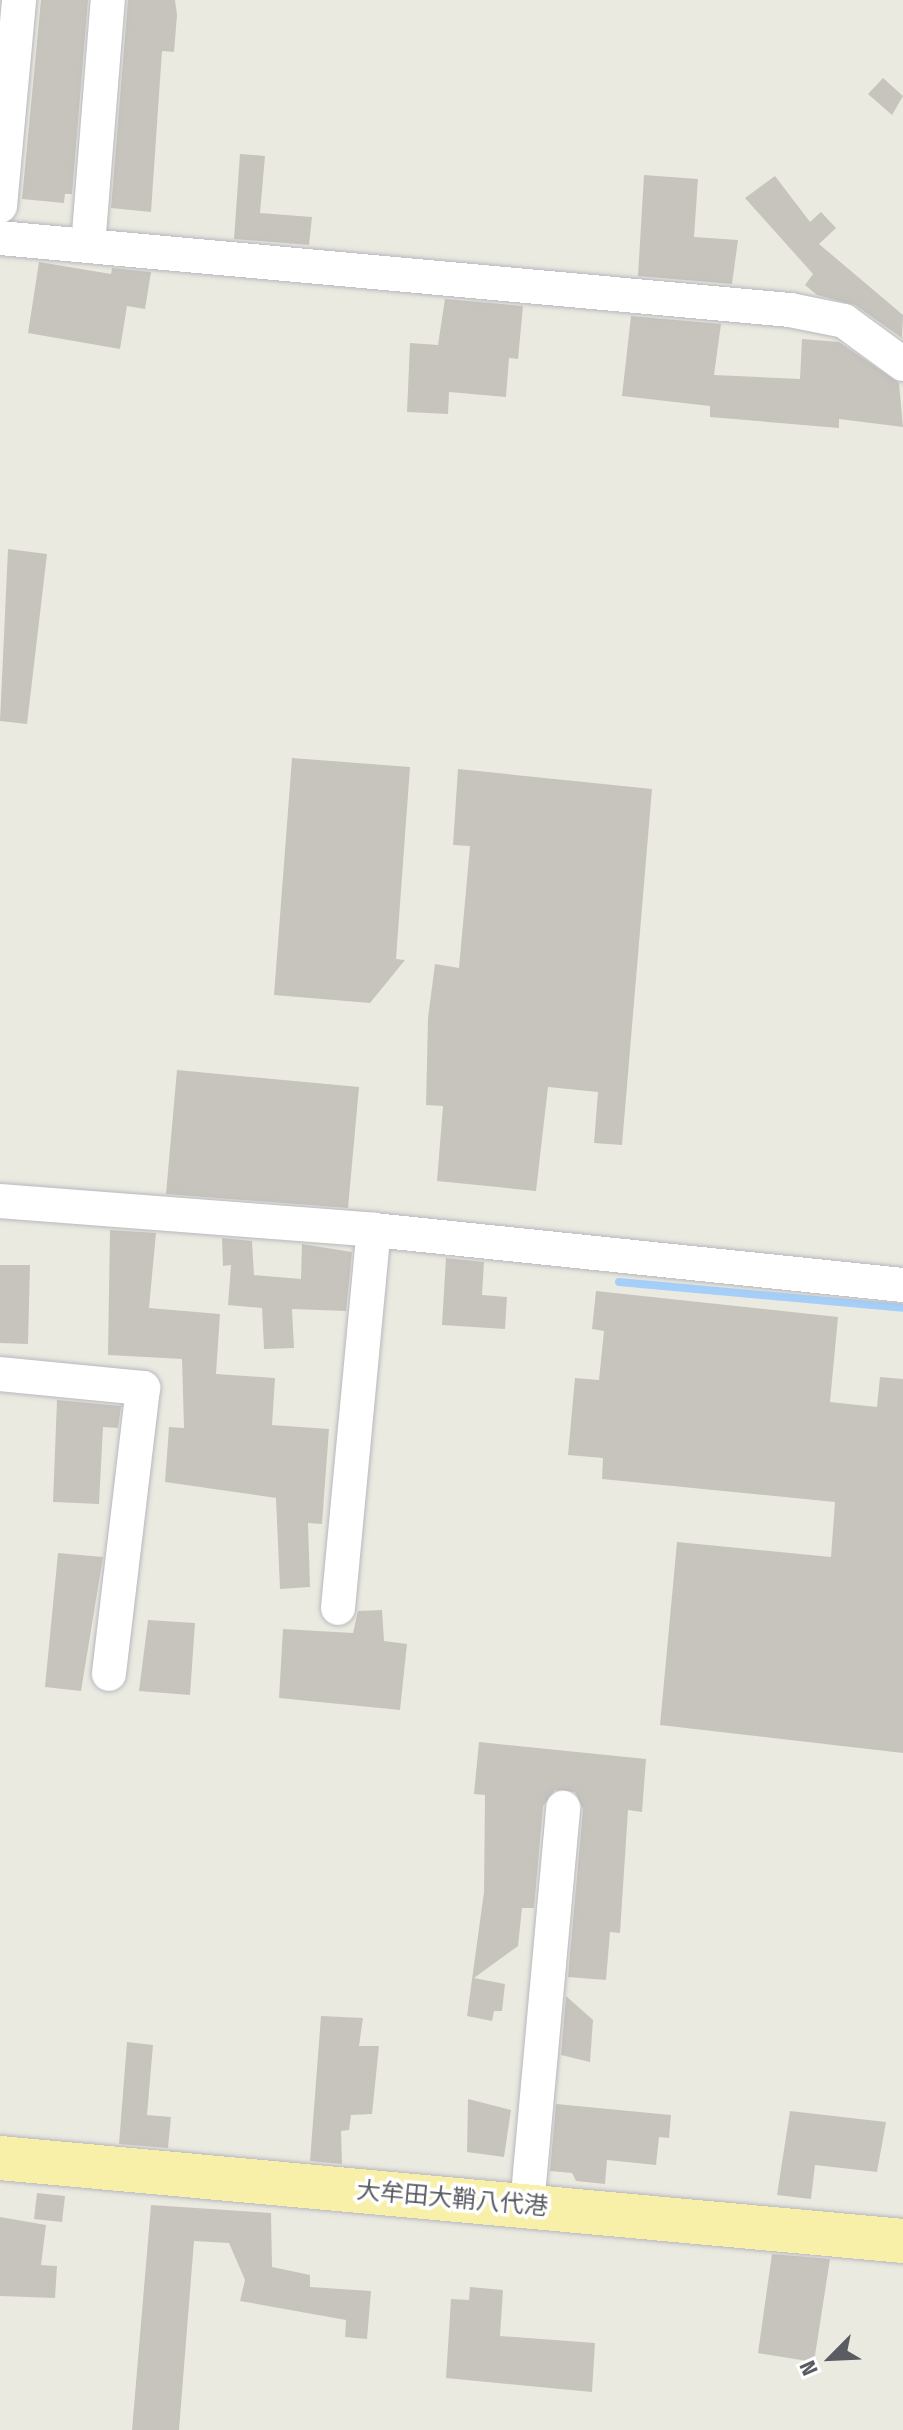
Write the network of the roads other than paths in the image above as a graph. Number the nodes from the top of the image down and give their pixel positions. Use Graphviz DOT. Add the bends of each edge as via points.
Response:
graph roads {
  1 [pos="19,0"];
  2 [pos="108,0"];
  3 [pos="0,206"];
  4 [pos="0,238"];
  5 [pos="88,246"];
  6 [pos="903,364"];
  7 [pos="0,1201"];
  8 [pos="374,1230"];
  9 [pos="903,1285"];
  10 [pos="0,1374"];
  11 [pos="338,1608"];
  12 [pos="109,1674"];
  13 [pos="563,1808"];
  14 [pos="0,2158"];
  15 [pos="527,2206"];
  16 [pos="903,2241"];
  1 -- 3 [label="street"];
  2 -- 5 [label="street"];
  4 -- 5 [label="street"];
  5 -- 6 [label="street" via="790,310 844,321"];
  7 -- 8 [label="street"];
  8 -- 9 [label="street"];
  8 -- 11 [label="street"];
  10 -- 12 [label="street" via="143,1388"];
  13 -- 15 [label="street"];
  14 -- 15 [label="main road, 大牟田大鞘八代港"];
  15 -- 16 [label="main road, 大牟田大鞘八代港"];
}
